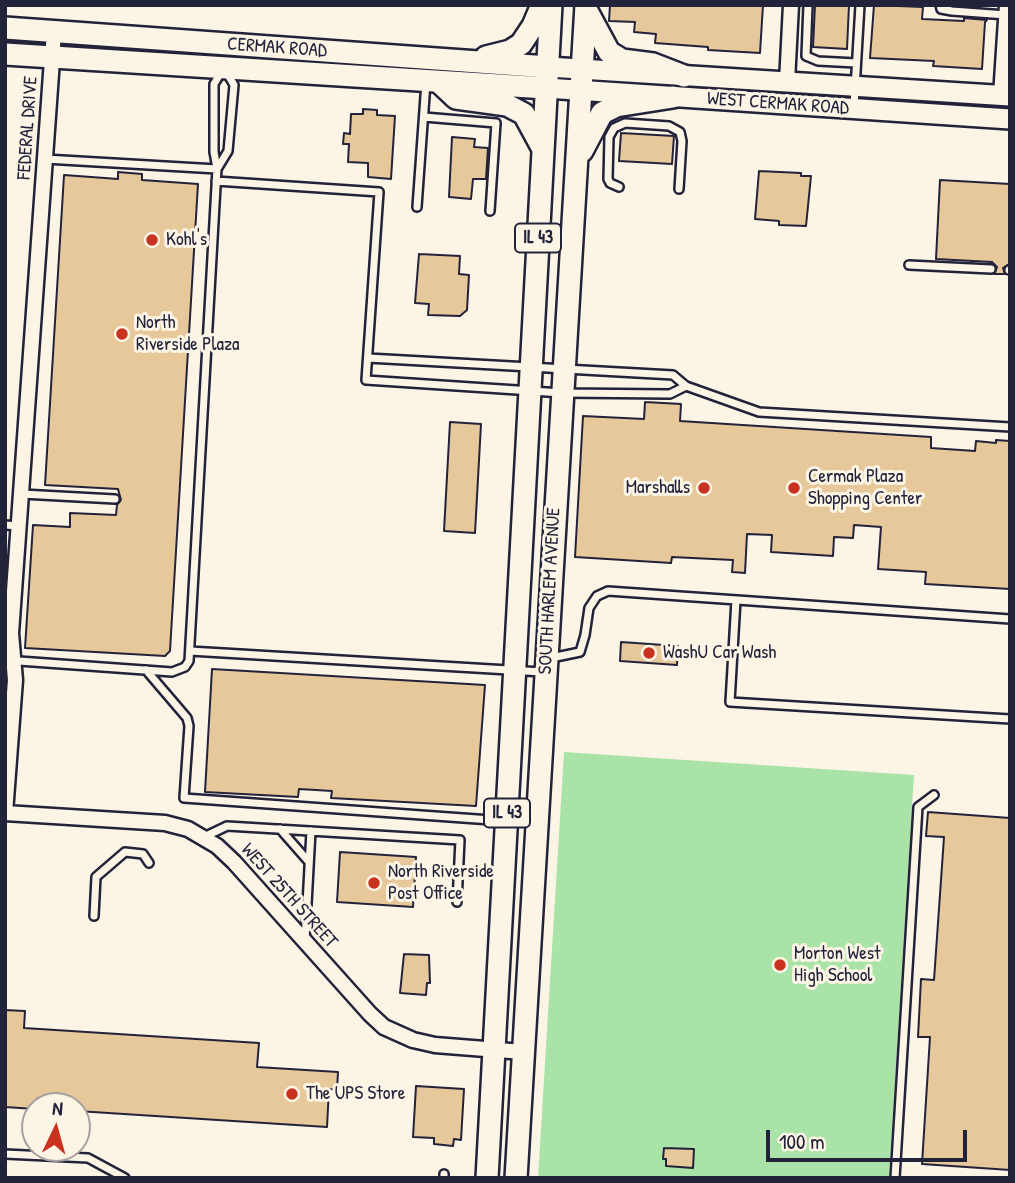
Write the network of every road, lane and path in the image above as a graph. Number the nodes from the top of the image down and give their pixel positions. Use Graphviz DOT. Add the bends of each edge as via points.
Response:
graph roads {
  1 [pos="542,5"];
  2 [pos="551,5"];
  3 [pos="791,5"];
  4 [pos="808,5"];
  5 [pos="860,5"];
  6 [pos="940,5"];
  7 [pos="586,7"];
  8 [pos="1007,10"];
  9 [pos="5,29"];
  10 [pos="54,32"];
  11 [pos="5,54"];
  12 [pos="52,57"];
  13 [pos="463,60"];
  14 [pos="1007,62"];
  15 [pos="856,63"];
  16 [pos="224,68"];
  17 [pos="582,70"];
  18 [pos="684,76"];
  19 [pos="547,78"];
  20 [pos="432,81"];
  21 [pos="787,82"];
  22 [pos="855,86"];
  23 [pos="581,92"];
  24 [pos="1006,96"];
  25 [pos="674,97"];
  26 [pos="853,113"];
  27 [pos="424,117"];
  28 [pos="1010,119"];
  29 [pos="543,150"];
  30 [pos="45,159"];
  31 [pos="577,163"];
  32 [pos="217,169"];
  33 [pos="216,181"];
  34 [pos="619,187"];
  35 [pos="679,189"];
  36 [pos="417,207"];
  37 [pos="490,211"];
  38 [pos="909,265"];
  39 [pos="991,269"];
  40 [pos="368,358"];
  41 [pos="531,368"];
  42 [pos="563,370"];
  43 [pos="687,386"];
  44 [pos="529,390"];
  45 [pos="562,393"];
  46 [pos="1010,427"];
  47 [pos="22,494"];
  48 [pos="115,499"];
  49 [pos="12,526"];
  50 [pos="736,600"];
  51 [pos="1010,619"];
  52 [pos="190,651"];
  53 [pos="9,661"];
  54 [pos="546,666"];
  55 [pos="146,670"];
  56 [pos="515,670"];
  57 [pos="1010,719"];
  58 [pos="934,795"];
  59 [pos="5,813"];
  60 [pos="507,821"];
  61 [pos="281,829"];
  62 [pos="312,831"];
  63 [pos="204,837"];
  64 [pos="149,863"];
  65 [pos="310,863"];
  66 [pos="457,902"];
  67 [pos="94,916"];
  68 [pos="305,942"];
  69 [pos="494,1050"];
  70 [pos="523,1052"];
  71 [pos="5,1154"];
  72 [pos="125,1178"];
  73 [pos="487,1178"];
  74 [pos="516,1178"];
  75 [pos="895,1178"];
  1 -- 13 [label="main road" via="524,39 510,51"];
  2 -- 19 [label="main road, SOUTH HARLEM AVENUE / IL 43"];
  3 -- 21 [label="street"];
  4 -- 15 [label="lane" via="806,55 818,61"];
  5 -- 15 [label="lane"];
  6 -- 8 [label="lane" via="940,9 952,11"];
  7 -- 17 [label="main road, SOUTH HARLEM AVENUE / IL 43"];
  7 -- 18 [label="main road" via="609,52 622,60 653,64"];
  8 -- 14 [label="street"];
  9 -- 10 [label="main road, CERMAK ROAD"];
  10 -- 12 [label="street, FEDERAL DRIVE"];
  10 -- 13 [label="main road, CERMAK ROAD"];
  11 -- 12 [label="main road, CERMAK ROAD"];
  12 -- 16 [label="main road, CERMAK ROAD"];
  12 -- 30 [label="street, FEDERAL DRIVE"];
  13 -- 19 [label="main road, CERMAK ROAD"];
  14 -- 24 [label="street"];
  15 -- 22 [label="lane"];
  16 -- 20 [label="main road, CERMAK ROAD"];
  16 -- 32 [label="lane" via="215,84"];
  16 -- 32 [label="lane" via="234,85 228,151"];
  17 -- 18 [label="main road, WEST CERMAK ROAD"];
  17 -- 19 [label="main road, WEST CERMAK ROAD"];
  17 -- 23 [label="main road, SOUTH HARLEM AVENUE / IL 43"];
  18 -- 21 [label="main road, WEST CERMAK ROAD"];
  19 -- 20 [label="main road, CERMAK ROAD"];
  19 -- 23 [label="main road, WEST CERMAK ROAD"];
  19 -- 29 [label="main road, SOUTH HARLEM AVENUE / IL 43"];
  20 -- 27 [label="lane"];
  20 -- 29 [label="main road" via="456,98 507,105 524,114"];
  21 -- 22 [label="main road, WEST CERMAK ROAD"];
  22 -- 24 [label="main road, WEST CERMAK ROAD"];
  22 -- 26 [label="lane"];
  23 -- 25 [label="main road, WEST CERMAK ROAD"];
  23 -- 31 [label="main road, SOUTH HARLEM AVENUE / IL 43"];
  25 -- 26 [label="main road, WEST CERMAK ROAD"];
  25 -- 31 [label="main road" via="616,106 602,113"];
  26 -- 28 [label="main road, WEST CERMAK ROAD"];
  27 -- 36 [label="lane"];
  27 -- 37 [label="lane" via="496,123"];
  29 -- 41 [label="main road, SOUTH HARLEM AVENUE / IL 43"];
  30 -- 32 [label="lane"];
  30 -- 47 [label="street, FEDERAL DRIVE"];
  31 -- 42 [label="main road, SOUTH HARLEM AVENUE / IL 43"];
  32 -- 33 [label="lane"];
  33 -- 40 [label="lane" via="379,192"];
  33 -- 52 [label="lane"];
  34 -- 35 [label="lane" via="608,179 609,137 625,123 670,126 680,132"];
  38 -- 39 [label="lane"];
  40 -- 41 [label="lane"];
  40 -- 44 [label="lane" via="366,380"];
  41 -- 42 [label="lane"];
  41 -- 44 [label="main road, SOUTH HARLEM AVENUE / IL 43"];
  42 -- 43 [label="lane" via="673,374"];
  42 -- 45 [label="main road, SOUTH HARLEM AVENUE / IL 43"];
  43 -- 45 [label="lane" via="670,394"];
  43 -- 46 [label="lane" via="760,412"];
  44 -- 45 [label="lane"];
  44 -- 56 [label="main road, SOUTH HARLEM AVENUE / IL 43"];
  45 -- 54 [label="main road, SOUTH HARLEM AVENUE / IL 43"];
  47 -- 48 [label="lane"];
  47 -- 49 [label="street, FEDERAL DRIVE"];
  49 -- 53 [label="street, FEDERAL DRIVE"];
  50 -- 51 [label="lane"];
  50 -- 54 [label="lane" via="608,591 597,596 589,608 580,652"];
  50 -- 57 [label="lane" via="730,702"];
  52 -- 55 [label="lane" via="189,661 178,671"];
  52 -- 56 [label="lane"];
  53 -- 55 [label="lane"];
  53 -- 59 [label="street, FEDERAL DRIVE" via="15,680"];
  54 -- 56 [label="lane"];
  54 -- 70 [label="main road, SOUTH HARLEM AVENUE / IL 43"];
  55 -- 60 [label="lane" via="187,718 184,799"];
  56 -- 60 [label="main road, SOUTH HARLEM AVENUE / IL 43"];
  58 -- 75 [label="lane" via="918,807"];
  59 -- 63 [label="street, WEST 25TH STREET" via="165,823"];
  60 -- 69 [label="main road, SOUTH HARLEM AVENUE / IL 43"];
  61 -- 62 [label="lane"];
  61 -- 63 [label="lane" via="227,826"];
  61 -- 65 [label="lane"];
  62 -- 65 [label="lane"];
  62 -- 66 [label="lane" via="460,840"];
  63 -- 68 [label="street, WEST 25TH STREET" via="234,862"];
  64 -- 67 [label="lane" via="143,854 124,852 96,877"];
  65 -- 68 [label="lane"];
  68 -- 69 [label="street, WEST 25TH STREET" via="370,1014 397,1034 435,1045"];
  69 -- 70 [label="street, WEST 25TH STREET"];
  69 -- 73 [label="main road, SOUTH HARLEM AVENUE / IL 43"];
  70 -- 74 [label="main road, SOUTH HARLEM AVENUE / IL 43"];
  71 -- 72 [label="lane" via="88,1158"];
}
